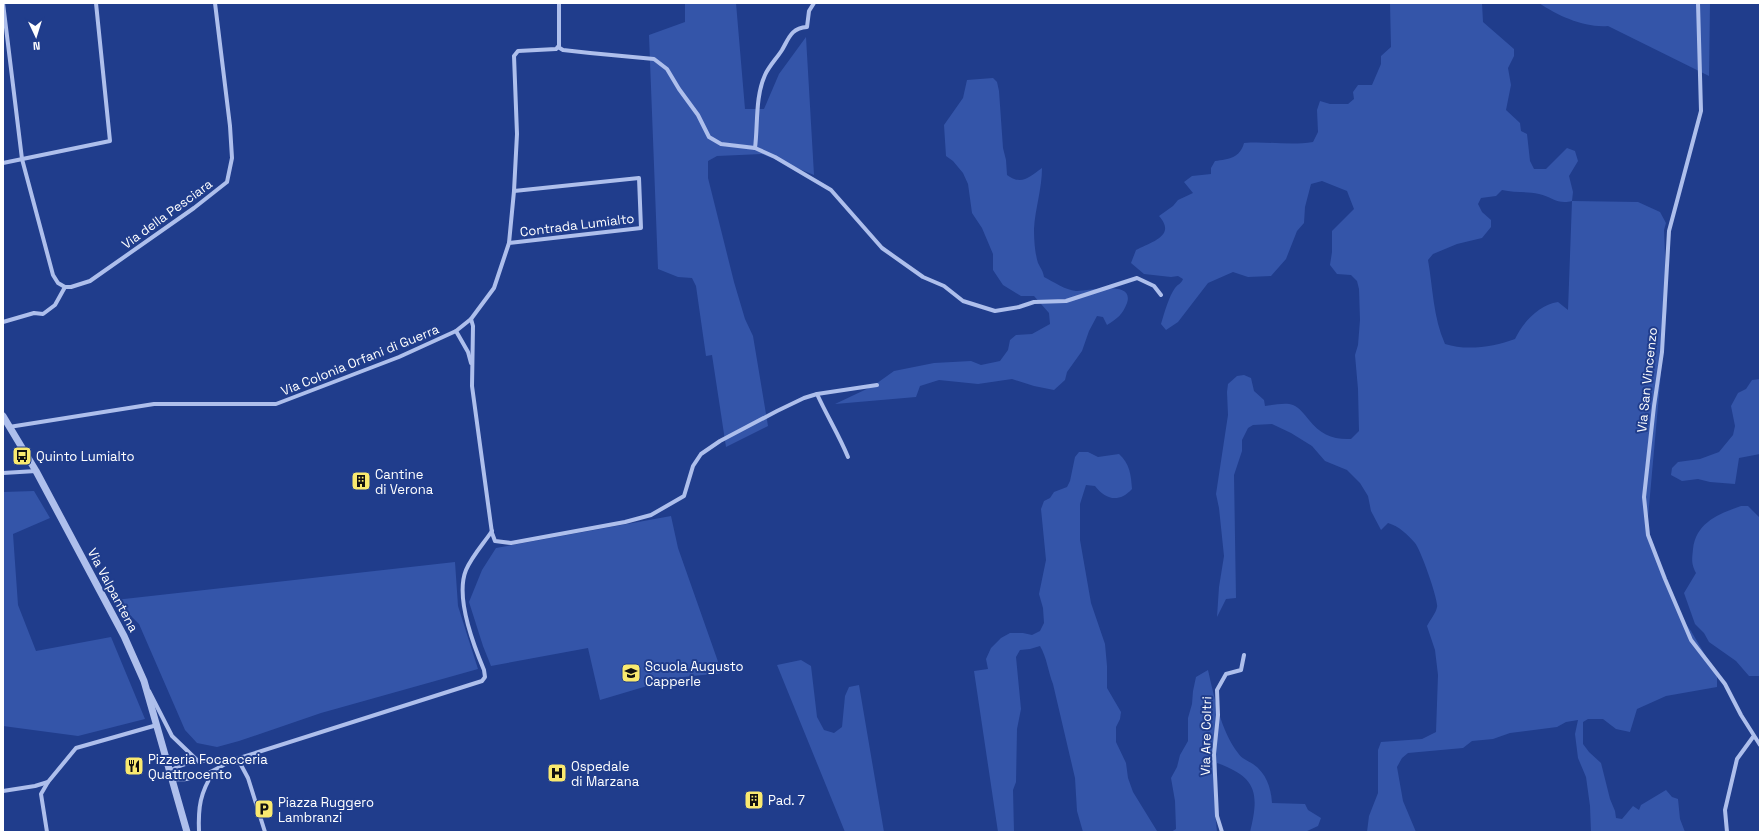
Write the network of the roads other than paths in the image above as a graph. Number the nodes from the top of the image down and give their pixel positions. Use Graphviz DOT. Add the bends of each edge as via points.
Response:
graph roads {
  1 [pos="3,3"];
  2 [pos="96,3"];
  3 [pos="215,3"];
  4 [pos="558,3"];
  5 [pos="814,3"];
  6 [pos="1698,3"];
  7 [pos="558,47"];
  8 [pos="755,148"];
  9 [pos="22,159"];
  10 [pos="3,163"];
  11 [pos="514,191"];
  12 [pos="509,243"];
  13 [pos="65,287"];
  14 [pos="1161,295"];
  15 [pos="471,319"];
  16 [pos="3,322"];
  17 [pos="456,331"];
  18 [pos="472,367"];
  19 [pos="877,385"];
  20 [pos="817,394"];
  21 [pos="3,416"];
  22 [pos="9,427"];
  23 [pos="848,457"];
  24 [pos="36,471"];
  25 [pos="3,473"];
  26 [pos="492,531"];
  27 [pos="1244,655"];
  28 [pos="144,681"];
  29 [pos="157,725"];
  30 [pos="1753,736"];
  31 [pos="1760,745"];
  32 [pos="198,761"];
  33 [pos="230,761"];
  34 [pos="170,771"];
  35 [pos="214,771"];
  36 [pos="172,779"];
  37 [pos="48,782"];
  38 [pos="3,791"];
  39 [pos="47,832"];
  40 [pos="187,832"];
  41 [pos="199,832"];
  42 [pos="264,832"];
  43 [pos="1222,832"];
  44 [pos="1727,832"];
  1 -- 9 [label="street"];
  2 -- 9 [label="street" via="110,141"];
  3 -- 13 [label="street, Via della Pesciara" via="230,126 232,158 227,182 90,280"];
  4 -- 7 [label="street"];
  5 -- 8 [label="street" via="809,11 807,27 800,27 791,32 765,76 758,99"];
  6 -- 30 [label="street, Via San Vincenzo" via="1701,111 1669,231 1662,352 1644,497 1648,534 1691,640 1725,684"];
  7 -- 8 [label="street" via="563,50 654,59 667,69 698,115 709,137 721,144"];
  7 -- 11 [label="street, Contrada Lumialto" via="518,51 514,54 517,134"];
  8 -- 14 [label="street" via="831,190 882,248 922,277 944,286 962,301 995,311 1034,302 1066,301 1137,278 1154,286"];
  9 -- 10 [label="street"];
  9 -- 13 [label="street" via="53,275 58,283"];
  11 -- 12 [label="street, Contrada Lumialto"];
  11 -- 12 [label="street, Contrada Lumialto" via="639,178 641,228"];
  12 -- 15 [label="street, Contrada Lumialto" via="494,288"];
  13 -- 16 [label="street" via="55,305 43,314 34,313"];
  15 -- 17 [label="street, Via Colonia Orfani di Guerra"];
  15 -- 18 [label="street, Via Colonia Orfani di Guerra"];
  17 -- 18 [label="street, Via Colonia Orfani di Guerra" via="468,352"];
  17 -- 22 [label="street, Via Colonia Orfani di Guerra" via="399,357 276,404 154,404"];
  18 -- 26 [label="street, Via Colonia Orfani di Guerra" via="472,386"];
  19 -- 20 [label="street"];
  20 -- 23 [label="street"];
  20 -- 26 [label="street" via="777,411 701,454 693,466 684,496 651,515 511,544 495,540"];
  21 -- 22 [label="street, Via Valpantena"];
  22 -- 24 [label="street, Via Valpantena"];
  24 -- 25 [label="street"];
  24 -- 28 [label="street, Via Valpantena" via="124,636"];
  26 -- 33 [label="street" via="466,570 462,595 466,617 484,670 485,677 482,681"];
  27 -- 43 [label="street, Via Are Coltri" via="1241,670 1226,674 1217,690 1218,715 1214,754 1217,816"];
  28 -- 29 [label="street, Via Valpantena"];
  28 -- 32 [label="street" via="172,736"];
  29 -- 34 [label="street, Via Valpantena"];
  29 -- 37 [label="street" via="76,748"];
  30 -- 31 [label="street, Via San Vincenzo"];
  30 -- 44 [label="street" via="1737,759 1725,810"];
  32 -- 33 [label="street"];
  32 -- 34 [label="street" via="177,766"];
  33 -- 35 [label="street"];
  33 -- 42 [label="street" via="240,763 248,778"];
  34 -- 36 [label="street, Via Valpantena"];
  35 -- 36 [label="street" via="190,780"];
  35 -- 41 [label="street" via="206,783 199,807"];
  36 -- 40 [label="street, Via Valpantena"];
  37 -- 38 [label="street"];
  37 -- 39 [label="street" via="41,794"];
}
